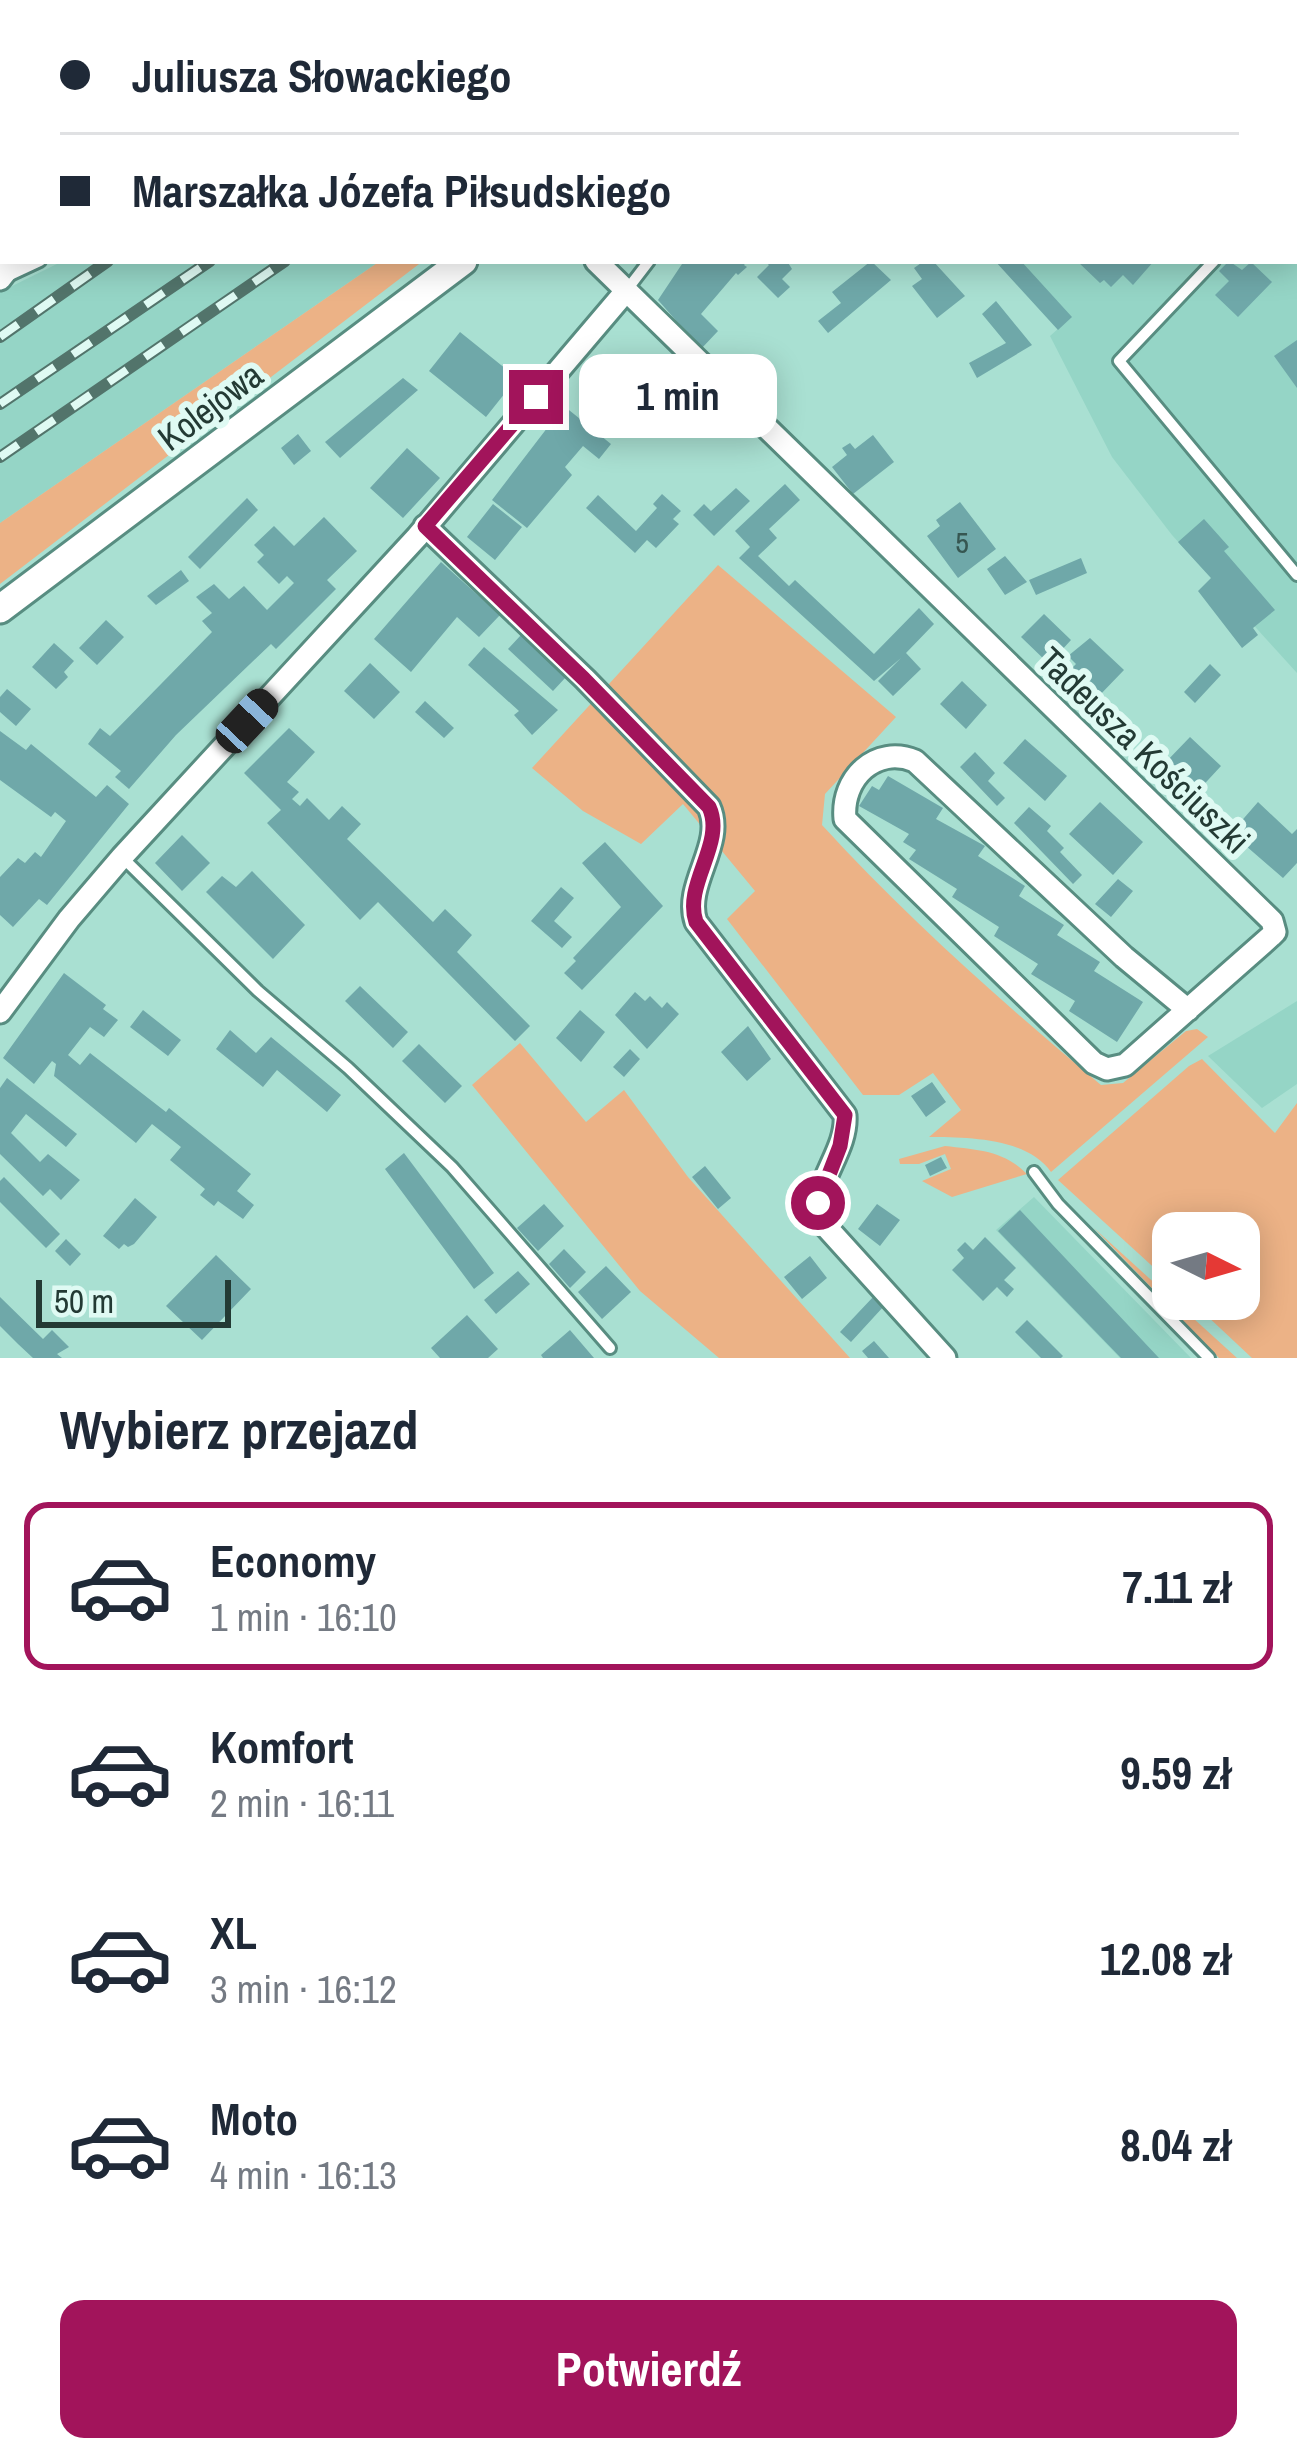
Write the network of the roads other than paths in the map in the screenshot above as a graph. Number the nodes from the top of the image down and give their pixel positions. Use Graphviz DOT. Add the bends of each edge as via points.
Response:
graph roads {
  1 [pos="34,264"];
  2 [pos="459,264"];
  3 [pos="599,264"];
  4 [pos="647,264"];
  5 [pos="1211,264"];
  6 [pos="1,279"];
  7 [pos="626,291"];
  8 [pos="425,526"];
  9 [pos="1297,575"];
  10 [pos="0,609"];
  11 [pos="122,857"];
  12 [pos="1188,1010"];
  13 [pos="0,1012"];
  14 [pos="1034,1172"];
  15 [pos="610,1348"];
  16 [pos="945,1358"];
  17 [pos="1210,1358"];
  1 -- 6 [label="lane"];
  2 -- 10 [label="street, Kolejowa"];
  3 -- 7 [label="street, Tadeusza Kościuszki"];
  4 -- 7 [label="lane"];
  5 -- 9 [label="lane" via="1119,361"];
  7 -- 8 [label="street"];
  7 -- 12 [label="street, Tadeusza Kościuszki" via="1272,921 1271,936"];
  8 -- 11 [label="street"];
  8 -- 16 [label="street" via="709,807 714,824 693,905 696,922 845,1115 820,1220"];
  11 -- 13 [label="street"];
  11 -- 15 [label="lane" via="452,1167"];
  12 -- 12 [label="street, Tadeusza Kościuszki" via="1125,1065 1094,1063 845,819 849,788 874,760 892,754 915,761"];
  14 -- 17 [label="lane"];
}
